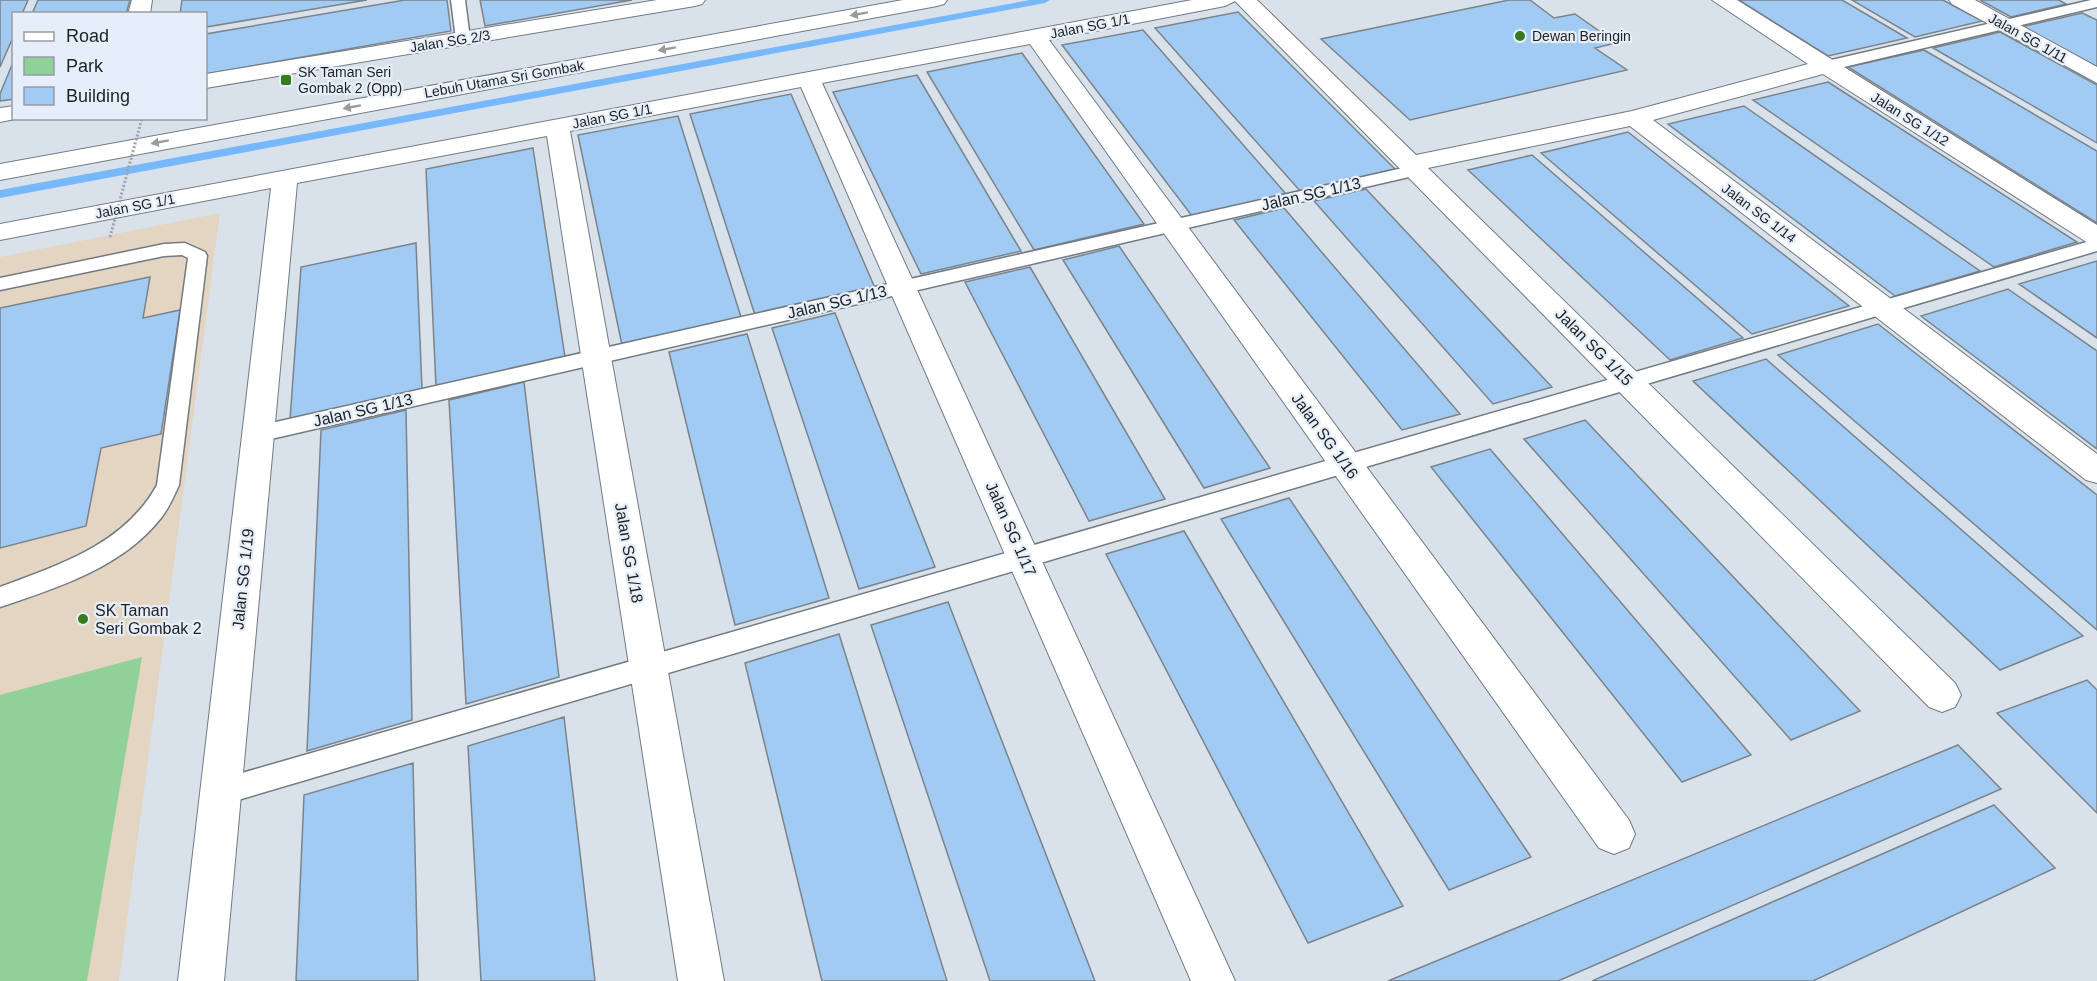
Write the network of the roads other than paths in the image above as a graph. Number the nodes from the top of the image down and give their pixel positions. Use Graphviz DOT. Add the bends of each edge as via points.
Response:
graph roads {
  1 [pos="458,0"];
  2 [pos="695,0"];
  3 [pos="937,0"];
  4 [pos="1224,0"];
  5 [pos="1245,0"];
  6 [pos="1722,0"];
  7 [pos="1959,0"];
  8 [pos="2097,3"];
  9 [pos="2002,24"];
  10 [pos="1036,37"];
  11 [pos="463,39"];
  12 [pos="467,64"];
  13 [pos="1827,66"];
  14 [pos="421,73"];
  15 [pos="2097,76"];
  16 [pos="809,79"];
  17 [pos="207,81"];
  18 [pos="207,114"];
  19 [pos="1635,118"];
  20 [pos="172,120"];
  21 [pos="557,126"];
  22 [pos="0,153"];
  23 [pos="1413,167"];
  24 [pos="0,172"];
  25 [pos="285,177"];
  26 [pos="1172,225"];
  27 [pos="0,231"];
  28 [pos="2097,237"];
  29 [pos="2097,245"];
  30 [pos="0,284"];
  31 [pos="902,287"];
  32 [pos="1883,308"];
  33 [pos="596,357"];
  34 [pos="1628,382"];
  35 [pos="258,434"];
  36 [pos="1346,464"];
  37 [pos="2097,471"];
  38 [pos="1024,558"];
  39 [pos="0,597"];
  40 [pos="648,667"];
  41 [pos="1942,695"];
  42 [pos="221,792"];
  43 [pos="1614,834"];
  44 [pos="1213,980"];
  45 [pos="201,981"];
  46 [pos="701,981"];
  1 -- 11 [label="lane"];
  2 -- 11 [label="street, Jalan SG 2/3"];
  3 -- 24 [label="street, Lebuh Utama Sri Gombak, one-way"];
  4 -- 10 [label="street, Jalan SG 1/1"];
  5 -- 23 [label="street, Jalan SG 1/15"];
  6 -- 13 [label="street, Jalan SG 1/12"];
  7 -- 9 [label="street, Jalan SG 1/11"];
  8 -- 9 [label="lane"];
  9 -- 13 [label="lane"];
  9 -- 15 [label="street, Jalan SG 1/11"];
  10 -- 16 [label="street, Jalan SG 1/1"];
  10 -- 26 [label="street, Jalan SG 1/16"];
  11 -- 12 [label="street"];
  11 -- 17 [label="street, Jalan SG 2/3"];
  13 -- 19 [label="street, Jalan SG 1/13"];
  13 -- 28 [label="street, Jalan SG 1/12"];
  14 -- 18 [label="street, Lebuh Utama Sri Gombak"];
  16 -- 21 [label="street, Jalan SG 1/1"];
  16 -- 31 [label="street, Jalan SG 1/17"];
  19 -- 23 [label="street, Jalan SG 1/13"];
  19 -- 32 [label="street, Jalan SG 1/14"];
  20 -- 22 [label="street"];
  21 -- 25 [label="street, Jalan SG 1/1"];
  21 -- 33 [label="street, Jalan SG 1/18"];
  23 -- 26 [label="lane, Jalan SG 1/13"];
  23 -- 34 [label="street, Jalan SG 1/15"];
  25 -- 27 [label="street, Jalan SG 1/1"];
  25 -- 35 [label="street, Jalan SG 1/19"];
  26 -- 31 [label="lane, Jalan SG 1/13"];
  26 -- 36 [label="street, Jalan SG 1/16"];
  29 -- 32 [label="lane"];
  30 -- 39 [label="lane" via="164,250 185,249 198,256 168,484 152,513 112,549 68,572"];
  31 -- 33 [label="lane, Jalan SG 1/13"];
  31 -- 38 [label="street, Jalan SG 1/17"];
  32 -- 34 [label="lane"];
  32 -- 37 [label="street, Jalan SG 1/14"];
  33 -- 35 [label="lane, Jalan SG 1/13"];
  33 -- 40 [label="street, Jalan SG 1/18"];
  34 -- 36 [label="lane"];
  34 -- 41 [label="street, Jalan SG 1/15"];
  35 -- 42 [label="street, Jalan SG 1/19"];
  36 -- 38 [label="lane"];
  36 -- 43 [label="street, Jalan SG 1/16"];
  38 -- 40 [label="lane"];
  38 -- 44 [label="street, Jalan SG 1/17"];
  40 -- 42 [label="lane"];
  40 -- 46 [label="street, Jalan SG 1/18"];
  42 -- 45 [label="street, Jalan SG 1/19"];
}
